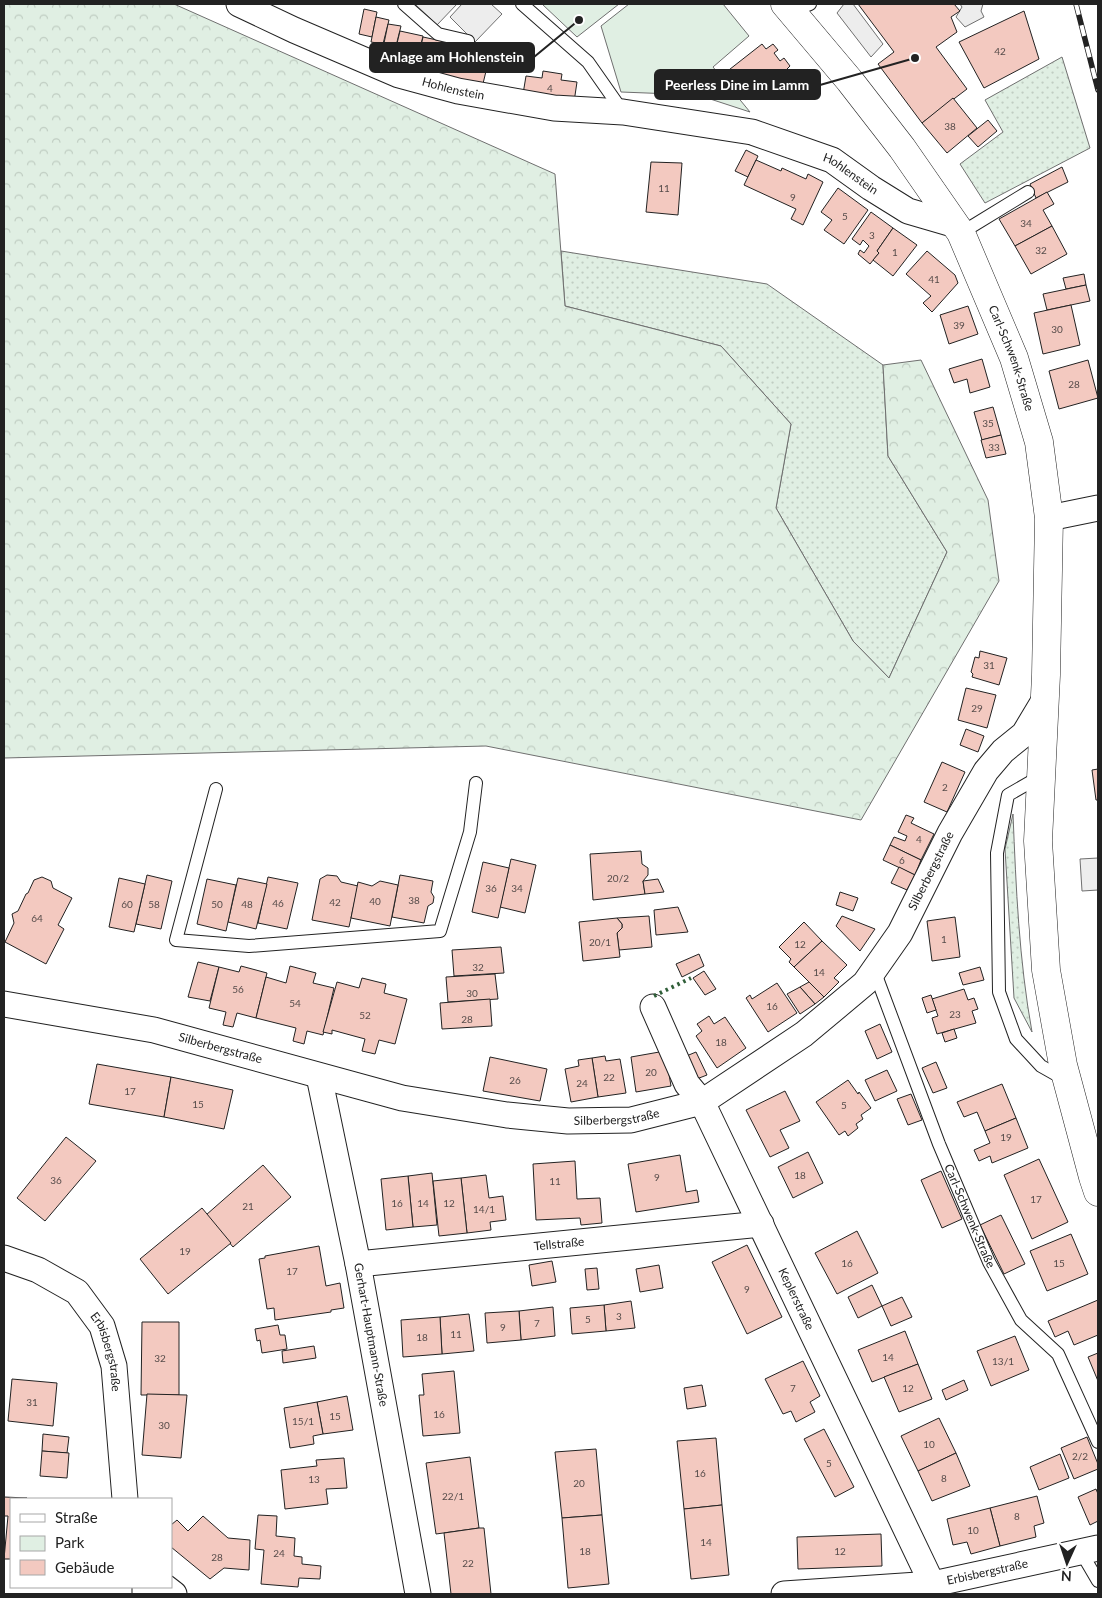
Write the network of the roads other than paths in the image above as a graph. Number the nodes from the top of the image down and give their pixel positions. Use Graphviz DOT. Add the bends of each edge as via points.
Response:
graph roads {
  1 [pos="239,4"];
  2 [pos="404,4"];
  3 [pos="522,4"];
  4 [pos="801,6"];
  5 [pos="468,41"];
  6 [pos="623,112"];
  7 [pos="1028,192"];
  8 [pos="958,229"];
  9 [pos="1098,508"];
  10 [pos="1049,518"];
  11 [pos="1045,699"];
  12 [pos="1041,776"];
  13 [pos="476,783"];
  14 [pos="216,789"];
  15 [pos="874,970"];
  16 [pos="4,1004"];
  17 [pos="653,1006"];
  18 [pos="319,1076"];
  19 [pos="1067,1081"];
  20 [pos="702,1102"];
  21 [pos="1098,1192"];
  22 [pos="761,1224"];
  23 [pos="4,1258"];
  24 [pos="358,1264"];
  25 [pos="1098,1442"];
  26 [pos="125,1498"];
  27 [pos="1090,1550"];
  28 [pos="1098,1581"];
  29 [pos="935,1589"];
  30 [pos="418,1594"];
  31 [pos="784,1594"];
  1 -- 6 [label="street, Hohlenstein" via="399,75 554,108"];
  2 -- 5 [label="lane" via="438,34"];
  3 -- 6 [label="lane" via="588,62"];
  4 -- 8 [label="main road, Carl-Schwenk-Straße"];
  6 -- 8 [label="street, Hohlenstein" via="752,132 822,156 908,211"];
  7 -- 8 [label="lane"];
  8 -- 10 [label="main road, Carl-Schwenk-Straße" via="1014,358 1039,442"];
  9 -- 10 [label="street"];
  10 -- 11 [label="main road, Carl-Schwenk-Straße"];
  11 -- 12 [label="main road, Carl-Schwenk-Straße"];
  11 -- 15 [label="street, Silberbergstraße" via="1024,734 1002,751 986,771 950,833 900,933"];
  12 -- 19 [label="main road, Carl-Schwenk-Straße" via="1038,841 1046,970"];
  12 -- 19 [label="lane" via="1008,794 1004,814 997,853 999,992 1016,1039 1041,1066"];
  13 -- 14 [label="lane" via="470,832 440,931 249,946 176,940"];
  15 -- 20 [label="street, Silberbergstraße" via="865,982 804,1034"];
  15 -- 25 [label="lane, Carl-Schwenk-Straße" via="939,1144 990,1262 1021,1320 1058,1354"];
  16 -- 18 [label="street, Silberbergstraße" via="154,1030"];
  17 -- 20 [label="street, Keplerstraße" via="686,1084"];
  18 -- 20 [label="street, Silberbergstraße" via="402,1098 568,1121 631,1120"];
  18 -- 24 [label="street, Gerhart-Hauptmann-Straße"];
  19 -- 21 [label="main road, Carl-Schwenk-Straße"];
  20 -- 22 [label="street, Keplerstraße"];
  22 -- 24 [label="street, Tellstraße"];
  22 -- 29 [label="street, Keplerstraße"];
  23 -- 26 [label="street, Erbisbergstraße" via="38,1270 78,1292 102,1326 114,1366"];
  24 -- 30 [label="street, Gerhart-Hauptmann-Straße"];
  27 -- 28 [label="lane"];
  27 -- 29 [label="street, Erbisbergstraße"];
  29 -- 31 [label="street, Erbisbergstraße"];
}
